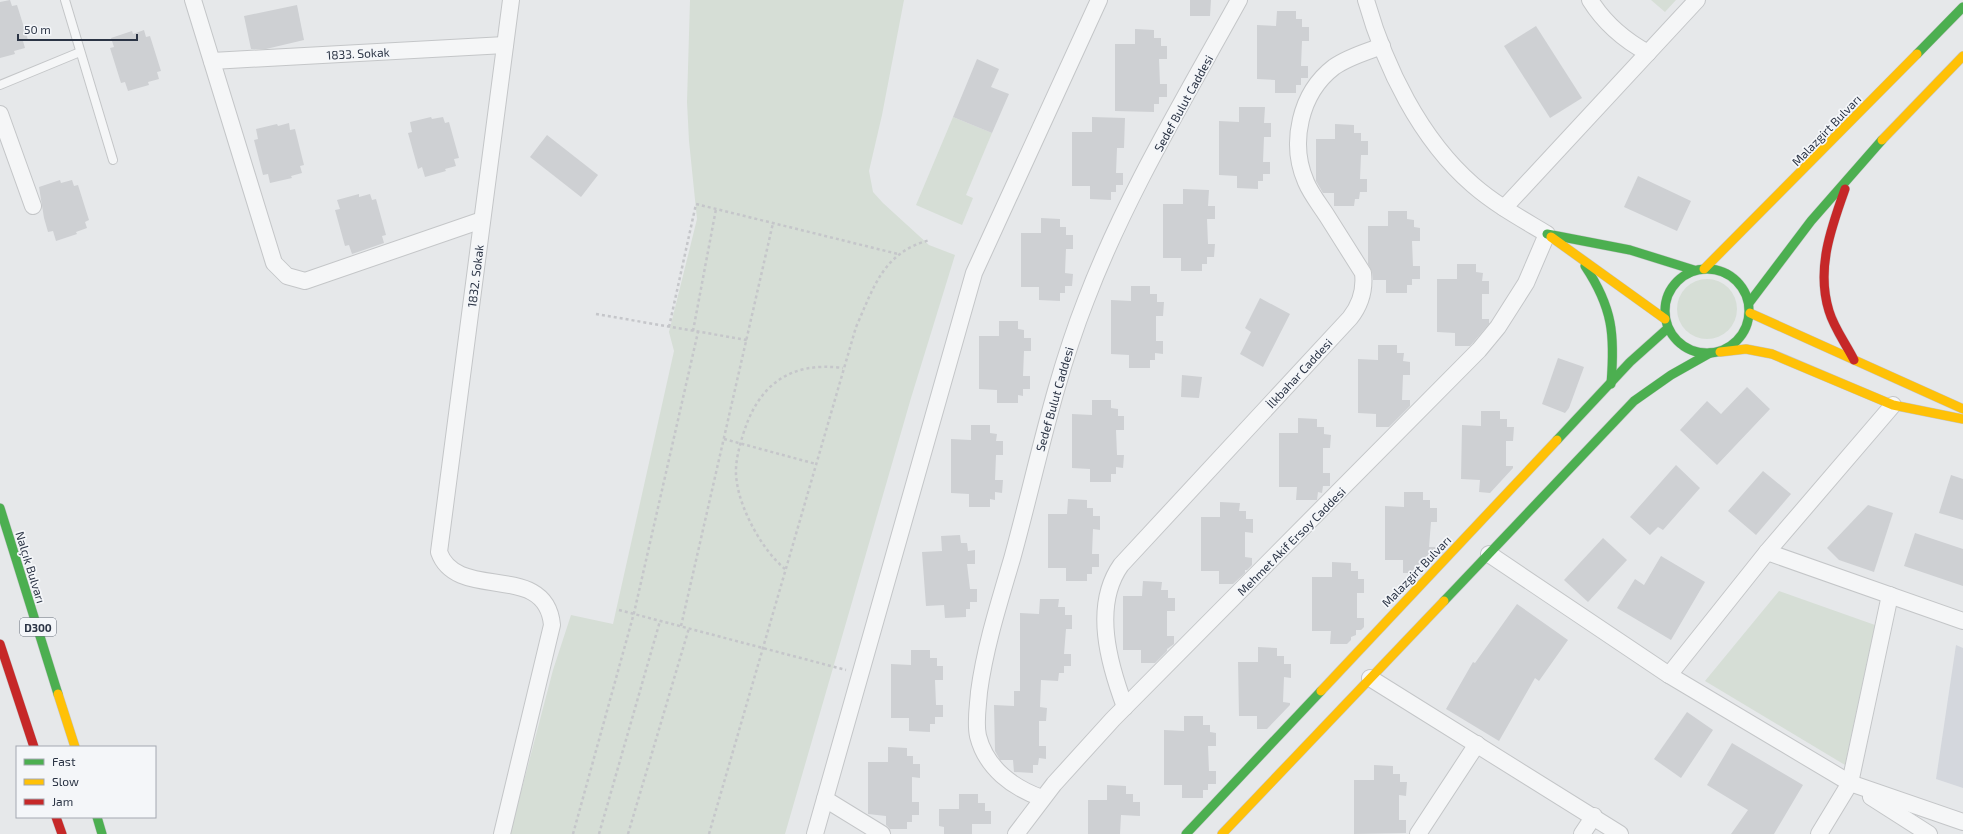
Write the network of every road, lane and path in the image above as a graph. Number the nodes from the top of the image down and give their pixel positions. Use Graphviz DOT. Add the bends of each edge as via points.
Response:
graph roads {
  1 [pos="65,0"];
  2 [pos="193,0"];
  3 [pos="511,0"];
  4 [pos="1099,0"];
  5 [pos="1238,0"];
  6 [pos="1366,0"];
  7 [pos="1590,0"];
  8 [pos="1697,0"];
  9 [pos="1963,7"];
  10 [pos="505,45"];
  11 [pos="1382,46"];
  12 [pos="80,52"];
  13 [pos="1648,54"];
  14 [pos="1963,56"];
  15 [pos="212,61"];
  16 [pos="0,85"];
  17 [pos="0,114"];
  18 [pos="113,160"];
  19 [pos="1849,177"];
  20 [pos="33,206"];
  21 [pos="1504,208"];
  22 [pos="716,209"];
  23 [pos="482,220"];
  24 [pos="774,223"];
  25 [pos="1547,234"];
  26 [pos="930,240"];
  27 [pos="898,254"];
  28 [pos="1580,258"];
  29 [pos="1704,268"];
  30 [pos="1694,270"];
  31 [pos="1749,303"];
  32 [pos="1750,313"];
  33 [pos="596,314"];
  34 [pos="1665,319"];
  35 [pos="669,327"];
  36 [pos="1668,328"];
  37 [pos="693,331"];
  38 [pos="698,332"];
  39 [pos="746,340"];
  40 [pos="1720,352"];
  41 [pos="1710,353"];
  42 [pos="1854,360"];
  43 [pos="843,368"];
  44 [pos="1611,384"];
  45 [pos="1893,405"];
  46 [pos="1963,409"];
  47 [pos="1963,419"];
  48 [pos="724,439"];
  49 [pos="741,444"];
  50 [pos="816,464"];
  51 [pos="0,508"];
  52 [pos="1767,552"];
  53 [pos="1489,554"];
  54 [pos="786,569"];
  55 [pos="1890,595"];
  56 [pos="619,610"];
  57 [pos="634,614"];
  58 [pos="660,620"];
  59 [pos="1963,621"];
  60 [pos="681,626"];
  61 [pos="689,628"];
  62 [pos="0,644"];
  63 [pos="763,648"];
  64 [pos="860,674"];
  65 [pos="1669,675"];
  66 [pos="1370,678"];
  67 [pos="1125,707"];
  68 [pos="1477,744"];
  69 [pos="34,746"];
  70 [pos="75,746"];
  71 [pos="1850,783"];
  72 [pos="1042,798"];
  73 [pos="825,799"];
  74 [pos="1594,816"];
  75 [pos="56,818"];
  76 [pos="97,818"];
  77 [pos="1963,822"];
  78 [pos="62,834"];
  79 [pos="102,834"];
  80 [pos="502,834"];
  81 [pos="573,834"];
  82 [pos="599,834"];
  83 [pos="628,834"];
  84 [pos="709,834"];
  85 [pos="815,834"];
  86 [pos="882,834"];
  87 [pos="1016,834"];
  88 [pos="1186,834"];
  89 [pos="1222,834"];
  90 [pos="1418,834"];
  91 [pos="1582,834"];
  92 [pos="1620,834"];
  93 [pos="1819,834"];
  94 [pos="1929,834"];
  1 -- 12 [label="lane"];
  2 -- 15 [label="street"];
  3 -- 10 [label="street, 1832. Sokak"];
  4 -- 64 [label="street" via="974,273"];
  5 -- 72 [label="street, Sedef Bulut Caddesi" via="1126,207 1086,300 1053,399 1027,505 986,650 976,720 981,745 991,762 1008,781"];
  6 -- 11 [label="street"];
  7 -- 13 [label="street" via="1609,25"];
  8 -- 13 [label="street"];
  9 -- 29 [label="main road, Malazgirt Bulvarı"];
  10 -- 15 [label="street, 1833. Sokak"];
  10 -- 23 [label="street, 1832. Sokak"];
  11 -- 21 [label="street" via="1402,90 1437,146 1472,184"];
  11 -- 67 [label="street, İlkbahar Caddesi" via="1348,59 1324,75 1308,97 1299,133 1299,156 1306,183 1363,273 1364,287 1360,303 1350,318 1114,574 1106,597 1107,633 1115,676"];
  12 -- 16 [label="lane"];
  12 -- 18 [label="lane"];
  13 -- 21 [label="street"];
  14 -- 19 [label="main road"];
  15 -- 23 [label="street" via="274,262 287,276 305,281"];
  17 -- 20 [label="street"];
  19 -- 31 [label="main road"];
  19 -- 42 [label="main road" via="1830,234 1823,280 1829,310"];
  21 -- 25 [label="street"];
  22 -- 24 [label="path"];
  22 -- 35 [label="path" via="696,204"];
  22 -- 37 [label="path"];
  23 -- 80 [label="street, 1832. Sokak" via="439,552 445,565 458,574 532,592 544,602 552,625"];
  24 -- 27 [label="path"];
  24 -- 39 [label="path"];
  25 -- 28 [label="main road"];
  25 -- 30 [label="main road" via="1630,250"];
  25 -- 67 [label="street, Mehmet Akif Ersoy Caddesi" via="1526,283 1479,350"];
  26 -- 27 [label="path"];
  27 -- 43 [label="path" via="877,280 856,327"];
  28 -- 34 [label="main road"];
  28 -- 44 [label="main road" via="1600,290 1611,320 1614,342"];
  29 -- 30 [label="main road"];
  29 -- 31 [label="main road" via="1724,272 1733,278 1740,285"];
  30 -- 34 [label="main road" via="1671,289 1665,308"];
  31 -- 32 [label="main road"];
  32 -- 40 [label="main road" via="1748,324 1737,341"];
  32 -- 42 [label="main road"];
  33 -- 35 [label="path"];
  34 -- 36 [label="main road"];
  35 -- 37 [label="path"];
  36 -- 41 [label="main road" via="1686,347 1700,353"];
  36 -- 44 [label="main road, Malazgirt Bulvarı" via="1630,362"];
  37 -- 38 [label="path"];
  38 -- 39 [label="path"];
  38 -- 57 [label="path"];
  39 -- 48 [label="path"];
  40 -- 41 [label="main road"];
  40 -- 45 [label="main road" via="1746,349 1772,354"];
  41 -- 53 [label="main road" via="1671,375 1634,401"];
  42 -- 46 [label="main road"];
  43 -- 49 [label="path" via="815,367 778,381 754,406"];
  43 -- 50 [label="path"];
  44 -- 88 [label="main road, Malazgirt Bulvarı"];
  45 -- 47 [label="main road"];
  45 -- 52 [label="street"];
  48 -- 49 [label="path"];
  48 -- 60 [label="path"];
  49 -- 50 [label="path"];
  49 -- 54 [label="path" via="736,469 740,495 765,547"];
  50 -- 54 [label="path"];
  51 -- 70 [label="main road, Nalçık Bulvarı / D300"];
  52 -- 55 [label="street"];
  52 -- 65 [label="street"];
  53 -- 65 [label="street"];
  53 -- 66 [label="main road"];
  54 -- 63 [label="path"];
  55 -- 59 [label="street"];
  55 -- 71 [label="street"];
  56 -- 57 [label="path"];
  57 -- 58 [label="path"];
  57 -- 81 [label="path"];
  58 -- 60 [label="path"];
  58 -- 82 [label="path"];
  60 -- 61 [label="path"];
  61 -- 63 [label="path"];
  61 -- 83 [label="path"];
  62 -- 69 [label="main road"];
  63 -- 64 [label="path"];
  63 -- 84 [label="path"];
  64 -- 73 [label="street"];
  65 -- 71 [label="street"];
  66 -- 68 [label="street"];
  66 -- 89 [label="main road"];
  67 -- 72 [label="street, Mehmet Akif Ersoy Caddesi" via="1082,751"];
  68 -- 74 [label="street"];
  68 -- 90 [label="street"];
  71 -- 77 [label="street"];
  71 -- 93 [label="street"];
  71 -- 94 [label="street"];
  72 -- 87 [label="street, Mehmet Akif Ersoy Caddesi"];
  73 -- 85 [label="street"];
  73 -- 86 [label="street"];
  74 -- 91 [label="street"];
  74 -- 92 [label="street"];
  75 -- 78 [label="main road"];
  76 -- 79 [label="main road"];
}
